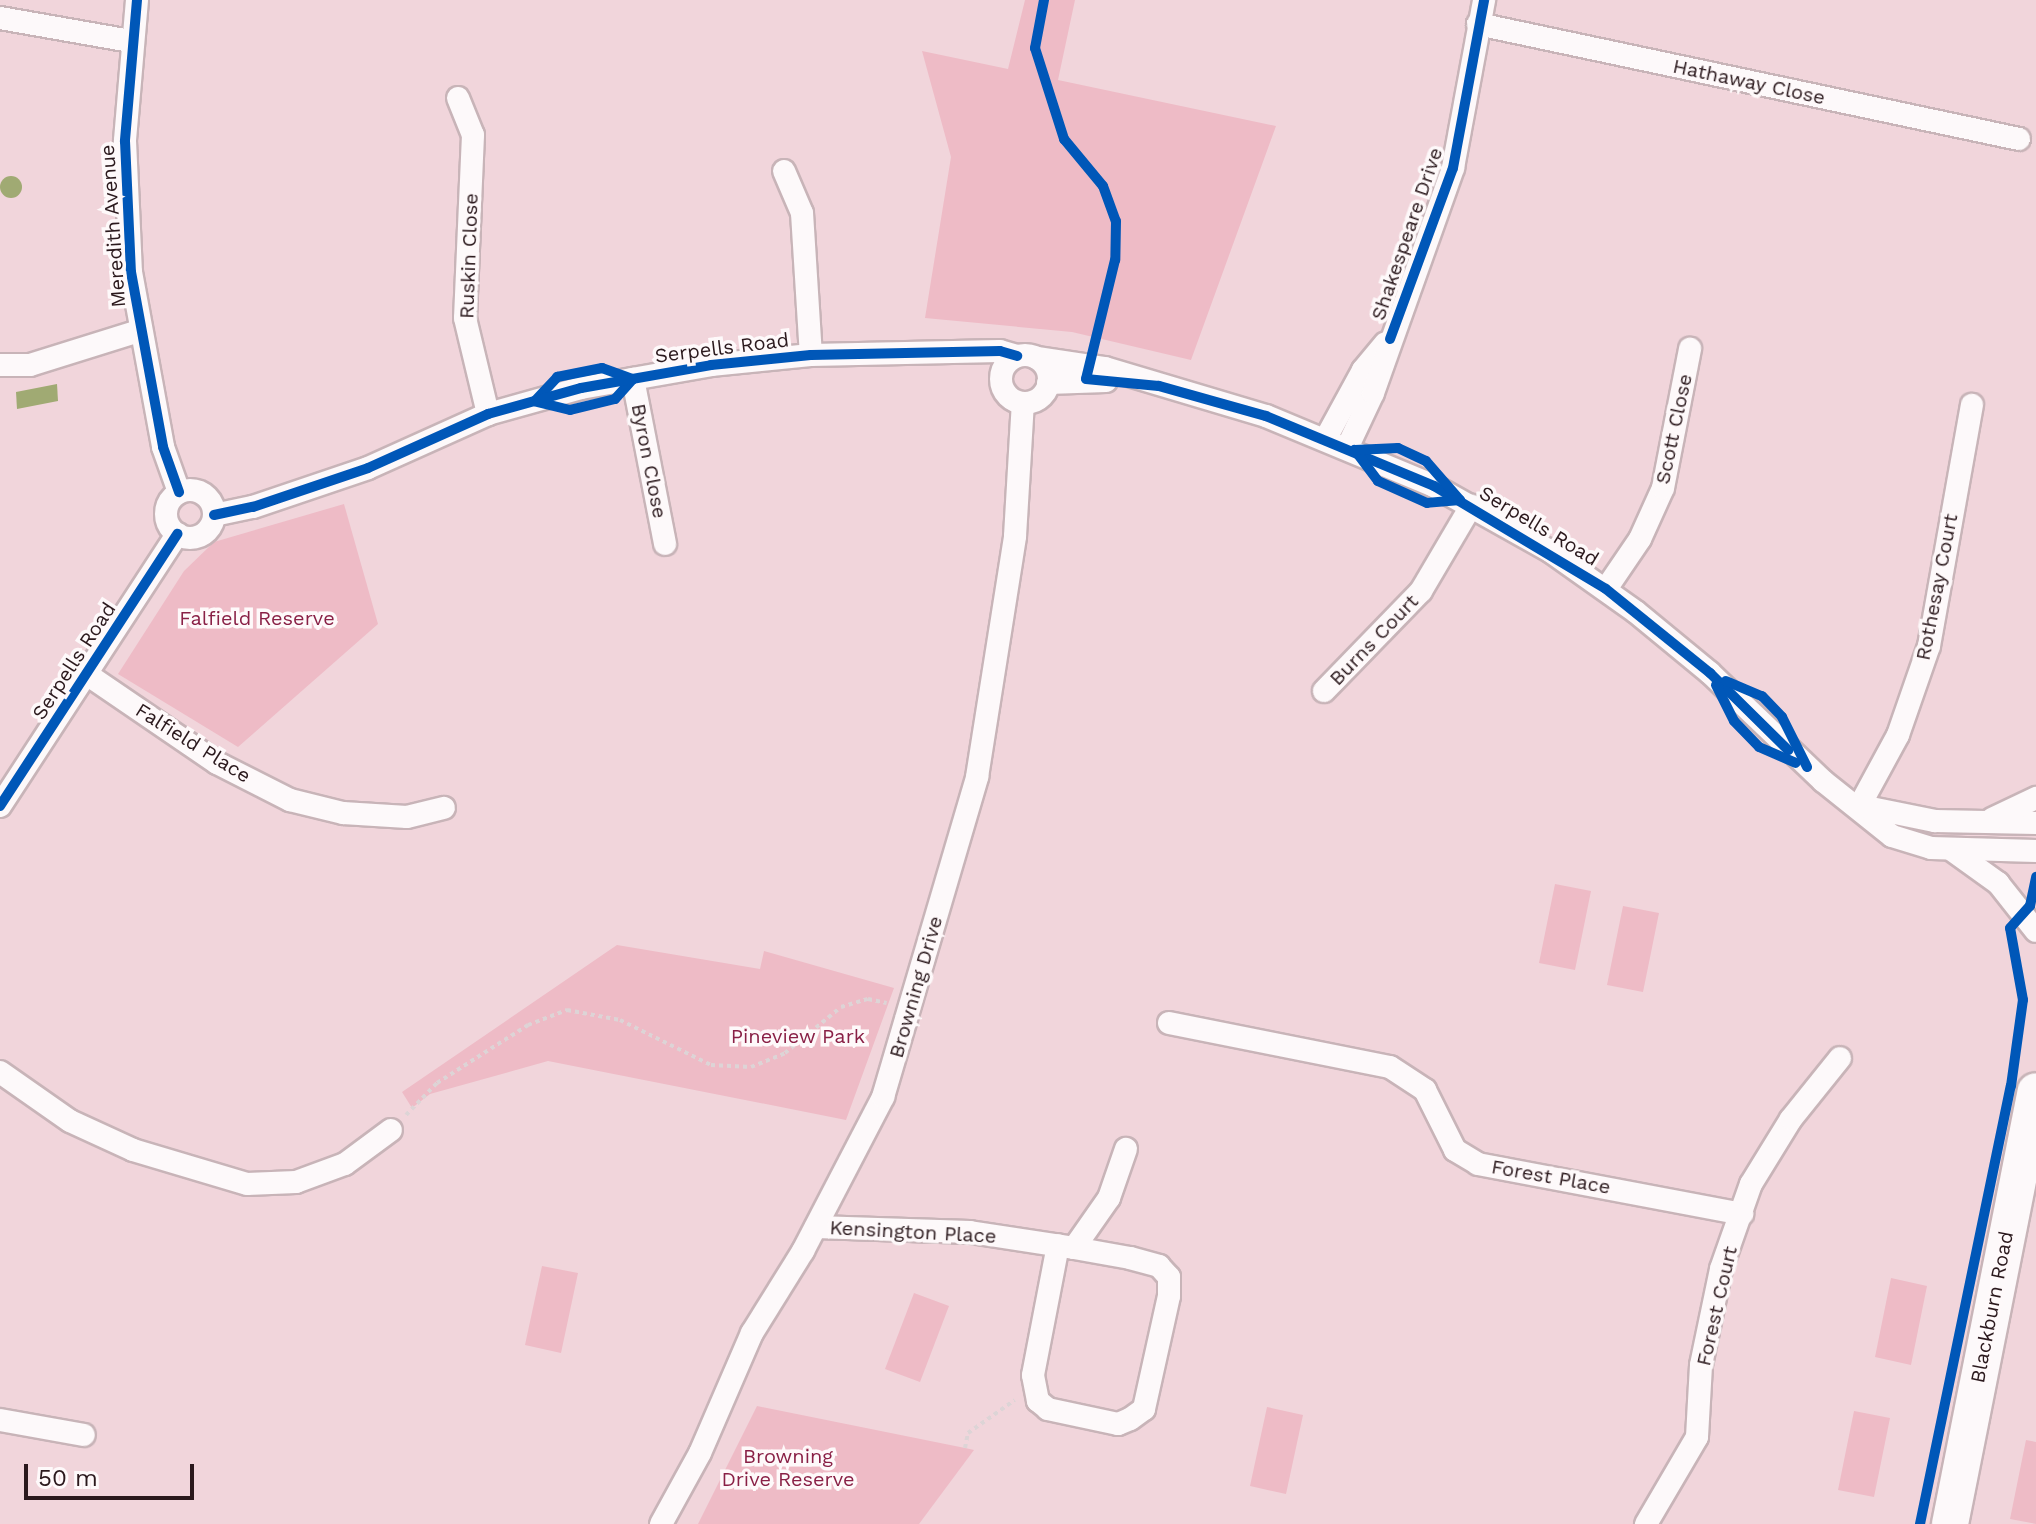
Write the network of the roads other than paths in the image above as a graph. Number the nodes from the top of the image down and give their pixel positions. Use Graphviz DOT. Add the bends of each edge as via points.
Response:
graph roads {
  1 [pos="137,0"];
  2 [pos="1484,0"];
  3 [pos="0,18"];
  4 [pos="1478,24"];
  5 [pos="130,41"];
  6 [pos="458,98"];
  7 [pos="2019,139"];
  8 [pos="784,171"];
  9 [pos="139,331"];
  10 [pos="1390,339"];
  11 [pos="1690,349"];
  12 [pos="811,355"];
  13 [pos="928,356"];
  14 [pos="1027,357"];
  15 [pos="0,365"];
  16 [pos="1001,377"];
  17 [pos="633,379"];
  18 [pos="1048,383"];
  19 [pos="1159,386"];
  20 [pos="1023,403"];
  21 [pos="1972,405"];
  22 [pos="488,414"];
  23 [pos="1326,438"];
  24 [pos="1348,446"];
  25 [pos="179,492"];
  26 [pos="1471,506"];
  27 [pos="214,515"];
  28 [pos="177,534"];
  29 [pos="665,544"];
  30 [pos="1606,589"];
  31 [pos="88,675"];
  32 [pos="1324,691"];
  33 [pos="2036,798"];
  34 [pos="2,800"];
  35 [pos="1860,805"];
  36 [pos="444,808"];
  37 [pos="1984,822"];
  38 [pos="2036,823"];
  39 [pos="1951,850"];
  40 [pos="2036,851"];
  41 [pos="2036,931"];
  42 [pos="1169,1023"];
  43 [pos="1840,1058"];
  44 [pos="0,1072"];
  45 [pos="2036,1091"];
  46 [pos="391,1130"];
  47 [pos="1126,1149"];
  48 [pos="2027,1181"];
  49 [pos="1742,1214"];
  50 [pos="816,1227"];
  51 [pos="1066,1246"];
  52 [pos="0,1420"];
  53 [pos="84,1435"];
  54 [pos="661,1524"];
  55 [pos="1646,1524"];
  56 [pos="1950,1524"];
  1 -- 5 [label="street, Meredith Avenue"];
  2 -- 4 [label="street, Shakespeare Drive"];
  3 -- 5 [label="street"];
  4 -- 7 [label="street, Hathaway Close"];
  4 -- 10 [label="street, Shakespeare Drive" via="1453,168"];
  5 -- 9 [label="street, Meredith Avenue" via="125,141"];
  6 -- 22 [label="street, Ruskin Close" via="473,135 465,318"];
  8 -- 12 [label="street" via="802,213"];
  9 -- 15 [label="street" via="30,365"];
  9 -- 25 [label="street, Meredith Avenue" via="163,447"];
  10 -- 23 [label="street, Shakespeare Drive" via="1363,370"];
  10 -- 24 [label="street, Shakespeare Drive"];
  11 -- 30 [label="street, Scott Close" via="1663,488 1640,539"];
  12 -- 13 [label="street, Serpells Road"];
  12 -- 17 [label="street, Serpells Road"];
  13 -- 14 [label="street, Serpells Road" via="1000,351"];
  13 -- 16 [label="street, Serpells Road"];
  14 -- 16 [label="street"];
  14 -- 18 [label="street"];
  14 -- 19 [label="street, Serpells Road" via="1105,368"];
  16 -- 20 [label="street" via="1007,395"];
  17 -- 22 [label="street, Serpells Road"];
  17 -- 29 [label="street, Byron Close"];
  18 -- 19 [label="street, Serpells Road" via="1086,379"];
  18 -- 20 [label="street" via="1039,397"];
  19 -- 23 [label="street, Serpells Road"];
  20 -- 50 [label="street, Browning Drive" via="1015,536 977,777 883,1097"];
  21 -- 35 [label="street, Rothesay Court" via="1929,646 1898,735"];
  22 -- 27 [label="street, Serpells Road" via="368,468"];
  23 -- 24 [label="street, Serpells Road"];
  24 -- 26 [label="street, Serpells Road"];
  25 -- 27 [label="street" via="203,494"];
  25 -- 28 [label="street" via="166,512"];
  26 -- 30 [label="street, Serpells Road"];
  26 -- 32 [label="street, Burns Court" via="1421,591"];
  27 -- 28 [label="street" via="201,535"];
  28 -- 31 [label="street, Serpells Road"];
  30 -- 35 [label="street, Serpells Road" via="1710,673 1823,781"];
  31 -- 34 [label="street, Serpells Road"];
  31 -- 36 [label="street, Falfield Place" via="217,763 290,800 343,813 395,816"];
  33 -- 37 [label="street"];
  35 -- 37 [label="street, Serpells Road" via="1935,821"];
  35 -- 39 [label="street, Serpells Road" via="1897,839"];
  37 -- 38 [label="street, Serpells Road"];
  39 -- 40 [label="street, Serpells Road"];
  39 -- 41 [label="street, Serpells Road" via="1998,883"];
  42 -- 49 [label="street, Forest Place" via="1390,1067 1425,1090 1455,1150 1478,1164"];
  43 -- 49 [label="street, Forest Court" via="1791,1119 1751,1184"];
  44 -- 46 [label="street" via="70,1121 133,1150 247,1184 296,1182 345,1164"];
  45 -- 48 [label="main road, Blackburn Road"];
  47 -- 51 [label="street" via="1109,1198"];
  48 -- 56 [label="main road, Blackburn Road"];
  49 -- 55 [label="street, Forest Court" via="1721,1269 1701,1365 1697,1437"];
  50 -- 51 [label="street, Kensington Place" via="970,1232"];
  50 -- 54 [label="street, Browning Drive" via="752,1333 700,1453"];
  51 -- 51 [label="street, Kensington Place" via="1033,1387 1048,1409 1118,1424 1144,1409 1169,1277 1159,1266"];
  52 -- 53 [label="street"];
}
